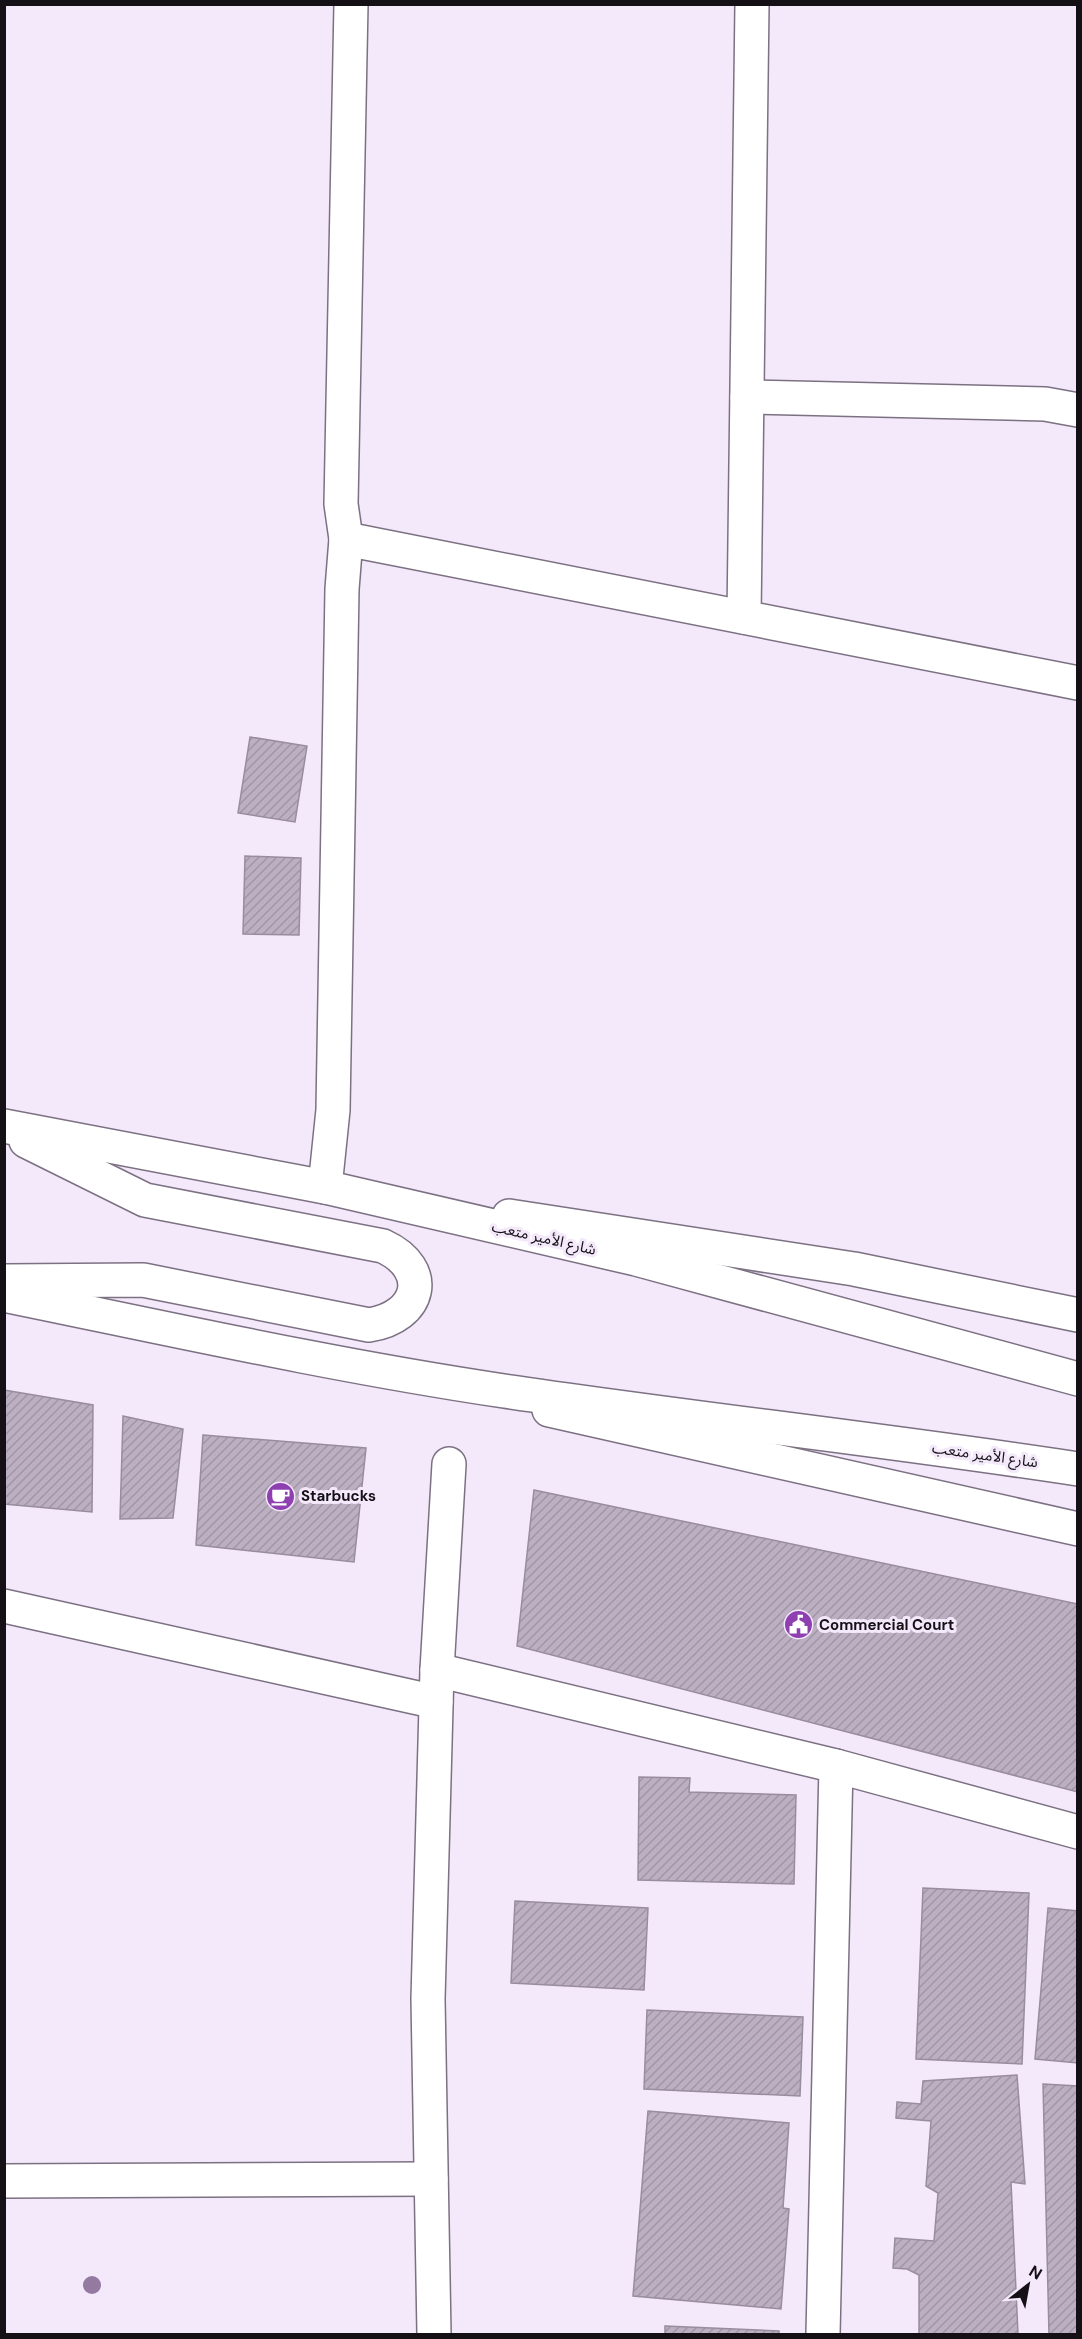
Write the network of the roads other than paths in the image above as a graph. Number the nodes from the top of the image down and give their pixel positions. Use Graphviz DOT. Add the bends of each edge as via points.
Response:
graph roads {
  1 [pos="351,4"];
  2 [pos="752,4"];
  3 [pos="747,398"];
  4 [pos="1077,410"];
  5 [pos="346,539"];
  6 [pos="744,617"];
  7 [pos="1077,683"];
  8 [pos="4,1128"];
  9 [pos="337,1189"];
  10 [pos="4,1281"];
  11 [pos="4,1295"];
  12 [pos="1077,1315"];
  13 [pos="342,1364"];
  14 [pos="1077,1379"];
  15 [pos="449,1464"];
  16 [pos="1077,1469"];
  17 [pos="1077,1529"];
  18 [pos="4,1606"];
  19 [pos="437,1670"];
  20 [pos="436,1702"];
  21 [pos="836,1766"];
  22 [pos="1077,1832"];
  23 [pos="431,2178"];
  24 [pos="4,2181"];
  25 [pos="434,2334"];
  26 [pos="823,2334"];
  1 -- 5 [label="street" via="340,504"];
  2 -- 3 [label="street"];
  3 -- 4 [label="street" via="1045,404"];
  3 -- 6 [label="street"];
  5 -- 6 [label="street"];
  5 -- 9 [label="street" via="333,1110"];
  6 -- 7 [label="street"];
  8 -- 9 [label="street, شارع الأمير متعب"];
  8 -- 10 [label="street" via="145,1200 383,1246 398,1253 410,1266 415,1289 399,1316 369,1325 143,1280"];
  9 -- 12 [label="street" via="854,1269"];
  9 -- 14 [label="street, شارع الأمير متعب" via="636,1259"];
  11 -- 13 [label="street, شارع الأمير متعب"];
  13 -- 16 [label="street, شارع الأمير متعب" via="503,1391"];
  13 -- 17 [label="street"];
  15 -- 19 [label="street"];
  18 -- 20 [label="street"];
  19 -- 20 [label="street"];
  19 -- 21 [label="street"];
  20 -- 23 [label="street" via="428,1999"];
  21 -- 22 [label="street"];
  21 -- 26 [label="street"];
  23 -- 24 [label="street"];
  23 -- 25 [label="street"];
}
